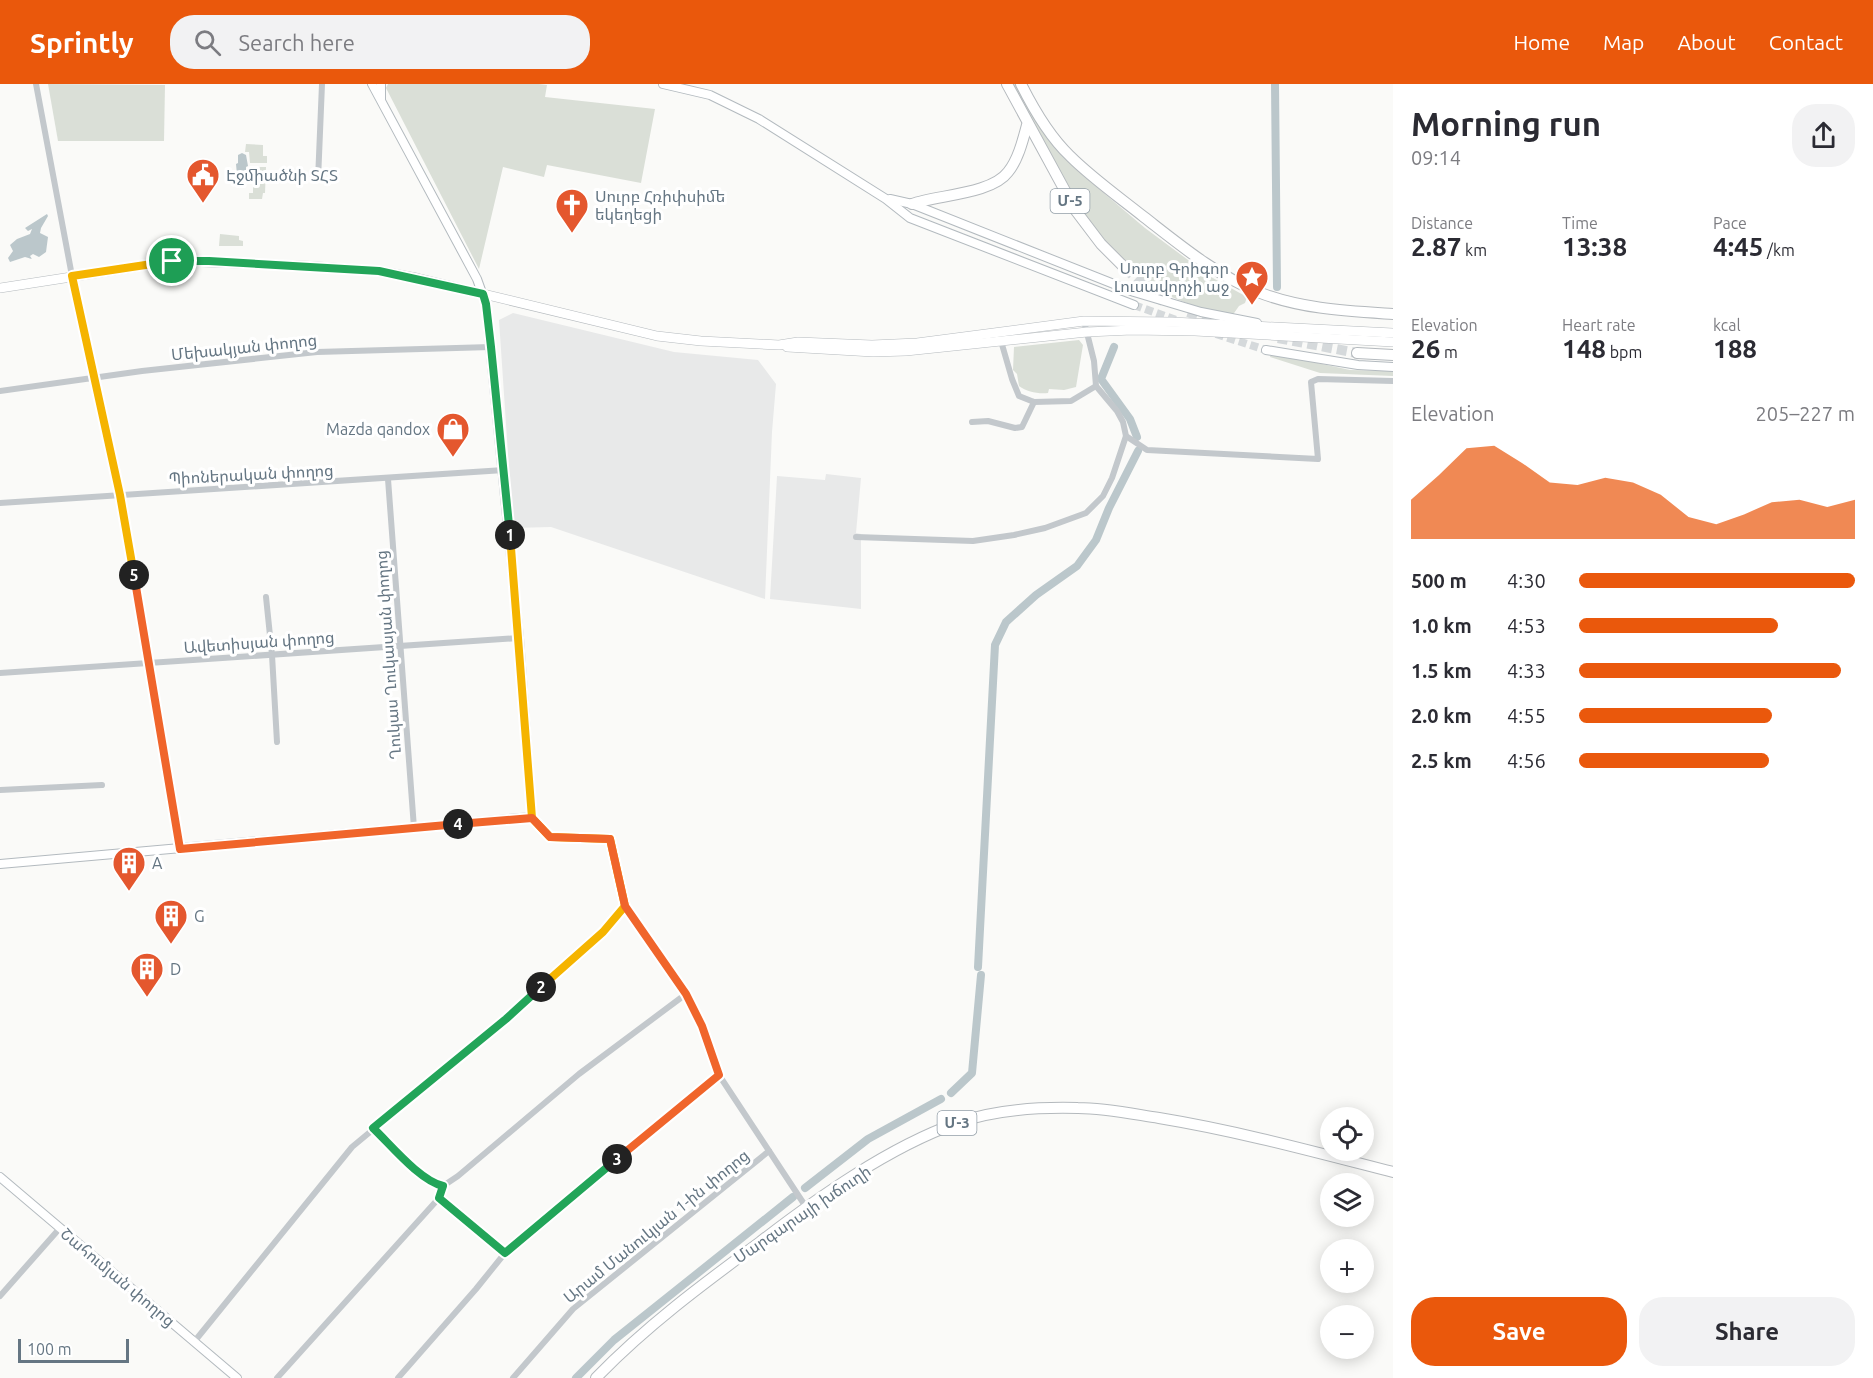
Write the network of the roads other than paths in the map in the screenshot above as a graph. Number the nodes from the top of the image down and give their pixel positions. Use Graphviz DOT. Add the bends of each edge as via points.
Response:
graph roads {
  1 [pos="36,84"];
  2 [pos="322,84"];
  3 [pos="372,84"];
  4 [pos="381,84"];
  5 [pos="663,84"];
  6 [pos="1007,84"];
  7 [pos="1022,84"];
  8 [pos="381,99"];
  9 [pos="1028,125"];
  10 [pos="318,180"];
  11 [pos="886,199"];
  12 [pos="912,204"];
  13 [pos="1125,268"];
  14 [pos="72,276"];
  15 [pos="0,288"];
  16 [pos="483,294"];
  17 [pos="1134,305"];
  18 [pos="1393,315"];
  19 [pos="1084,321"];
  20 [pos="1273,327"];
  21 [pos="1087,332"];
  22 [pos="1393,333"];
  23 [pos="1001,341"];
  24 [pos="1393,342"];
  25 [pos="779,345"];
  26 [pos="491,347"];
  27 [pos="1266,351"];
  28 [pos="1357,353"];
  29 [pos="1393,355"];
  30 [pos="1393,367"];
  31 [pos="94,377"];
  32 [pos="1393,381"];
  33 [pos="1096,386"];
  34 [pos="0,391"];
  35 [pos="1034,402"];
  36 [pos="972,422"];
  37 [pos="1126,436"];
  38 [pos="504,470"];
  39 [pos="388,479"];
  40 [pos="120,495"];
  41 [pos="0,503"];
  42 [pos="856,537"];
  43 [pos="266,597"];
  44 [pos="519,638"];
  45 [pos="401,647"];
  46 [pos="272,655"];
  47 [pos="150,663"];
  48 [pos="0,673"];
  49 [pos="277,742"];
  50 [pos="102,785"];
  51 [pos="0,790"];
  52 [pos="532,818"];
  53 [pos="414,828"];
  54 [pos="180,849"];
  55 [pos="0,864"];
  56 [pos="625,906"];
  57 [pos="686,994"];
  58 [pos="719,1075"];
  59 [pos="373,1128"];
  60 [pos="769,1151"];
  61 [pos="1393,1172"];
  62 [pos="0,1177"];
  63 [pos="443,1186"];
  64 [pos="439,1198"];
  65 [pos="806,1207"];
  66 [pos="60,1228"];
  67 [pos="505,1253"];
  68 [pos="0,1296"];
  69 [pos="194,1342"];
  70 [pos="612,1362"];
  71 [pos="237,1378"];
  72 [pos="277,1378"];
  73 [pos="398,1378"];
  74 [pos="513,1378"];
  75 [pos="596,1378"];
  76 [pos="610,1378"];
  1 -- 14 [label="street"];
  2 -- 10 [label="street"];
  3 -- 8 [label="street"];
  4 -- 8 [label="street"];
  5 -- 11 [label="street" via="710,95 759,119"];
  6 -- 9 [label="highway, Մ-5"];
  7 -- 18 [label="highway, Մ-5" via="1047,130 1069,156 1194,255 1228,277 1259,292 1304,305"];
  8 -- 16 [label="street"];
  9 -- 12 [label="highway" via="1006,174 986,187"];
  9 -- 13 [label="highway, Մ-5" via="1076,211"];
  11 -- 12 [label="street"];
  11 -- 17 [label="street" via="910,218"];
  12 -- 20 [label="street" via="1134,292 1201,312"];
  14 -- 15 [label="main road"];
  14 -- 16 [label="main road" via="174,261 209,261 379,271"];
  14 -- 31 [label="street"];
  16 -- 25 [label="main road" via="657,336"];
  16 -- 26 [label="street"];
  19 -- 20 [label="main road"];
  19 -- 21 [label="street"];
  19 -- 25 [label="main road" via="917,344"];
  20 -- 22 [label="main road"];
  21 -- 23 [label="main road"];
  21 -- 24 [label="main road" via="1195,331"];
  21 -- 33 [label="street"];
  23 -- 25 [label="main road" via="873,352"];
  23 -- 35 [label="street" via="1019,396"];
  26 -- 31 [label="street, Մեխակյան փողոց" via="317,352"];
  26 -- 38 [label="street"];
  27 -- 30 [label="street"];
  28 -- 29 [label="highway"];
  31 -- 34 [label="street, Մեխակյան փողոց"];
  31 -- 40 [label="street"];
  32 -- 37 [label="street" via="1311,382 1318,459 1147,450"];
  33 -- 35 [label="street" via="1071,401"];
  33 -- 37 [label="street" via="1124,422"];
  35 -- 36 [label="street" via="1022,427"];
  37 -- 42 [label="street" via="1103,496 1086,513 1035,530 973,541"];
  38 -- 39 [label="street, Պիոներական փողոց"];
  38 -- 44 [label="street"];
  39 -- 40 [label="street, Պիոներական փողոց"];
  39 -- 45 [label="street, Ղուկաս Ղուկասյան փողոց"];
  40 -- 41 [label="street, Պիոներական փողոց"];
  40 -- 47 [label="street"];
  43 -- 46 [label="street"];
  44 -- 45 [label="street, Ավետիսյան փողոց"];
  44 -- 52 [label="street"];
  45 -- 46 [label="street, Ավետիսյան փողոց"];
  45 -- 53 [label="street, Ղուկաս Ղուկասյան փողոց"];
  46 -- 47 [label="street, Ավետիսյան փողոց"];
  46 -- 49 [label="street"];
  47 -- 48 [label="street, Ավետիսյան փողոց"];
  47 -- 54 [label="street"];
  50 -- 51 [label="street"];
  52 -- 53 [label="street"];
  52 -- 56 [label="street" via="550,837 610,839"];
  53 -- 54 [label="street"];
  54 -- 55 [label="street"];
  56 -- 57 [label="street"];
  56 -- 59 [label="street" via="603,932 506,1019"];
  57 -- 58 [label="street"];
  57 -- 63 [label="street" via="579,1074"];
  58 -- 60 [label="street"];
  58 -- 67 [label="street"];
  59 -- 63 [label="street" via="413,1166"];
  59 -- 69 [label="street" via="352,1147"];
  60 -- 65 [label="street"];
  60 -- 74 [label="street, Արամ Մանուկյան 1-ին փողոց" via="573,1309"];
  61 -- 65 [label="highway, Մարգարայի խճուղի / Մ-3" via="1197,1124 1079,1108 1018,1110 960,1122 930,1133"];
  62 -- 66 [label="street, Շահումյան փողոց"];
  63 -- 64 [label="street"];
  64 -- 67 [label="street"];
  64 -- 72 [label="street"];
  65 -- 70 [label="highway, Մարգարայի խճուղի / Մ-3" via="709,1279"];
  66 -- 68 [label="street"];
  66 -- 69 [label="street, Շահումյան փողոց"];
  67 -- 73 [label="street"];
  69 -- 71 [label="street, Շահումյան փողոց"];
  70 -- 75 [label="highway, Մարգարայի խճուղի / Մ-3"];
  70 -- 76 [label="highway"];
}
